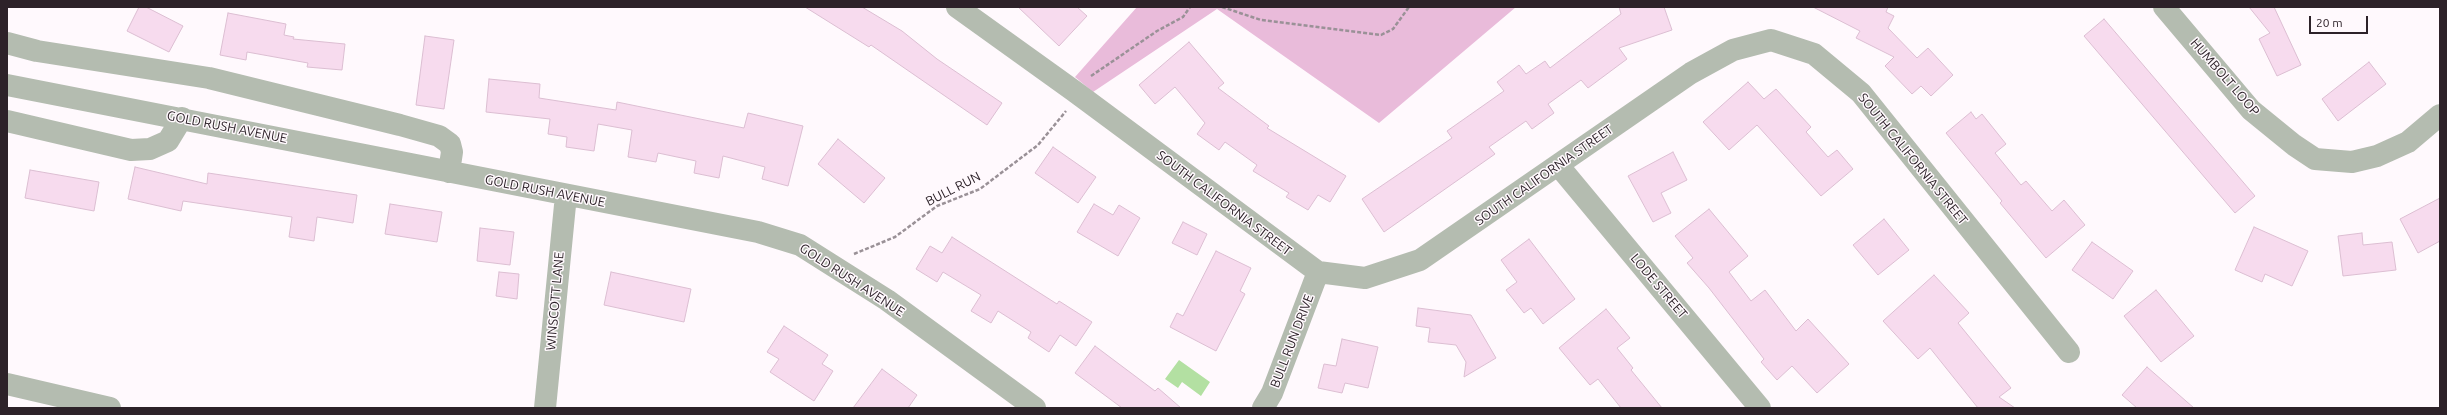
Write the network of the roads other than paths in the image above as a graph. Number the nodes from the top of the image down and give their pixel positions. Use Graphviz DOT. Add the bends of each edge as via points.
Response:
graph roads {
  1 [pos="957,7"];
  2 [pos="2164,7"];
  3 [pos="7,43"];
  4 [pos="7,85"];
  5 [pos="2440,115"];
  6 [pos="182,118"];
  7 [pos="7,121"];
  8 [pos="1558,165"];
  9 [pos="449,172"];
  10 [pos="566,195"];
  11 [pos="1318,272"];
  12 [pos="2069,352"];
  13 [pos="7,384"];
  14 [pos="110,408"];
  15 [pos="545,408"];
  16 [pos="1035,408"];
  17 [pos="1263,408"];
  18 [pos="1760,408"];
  1 -- 11 [label="street, SOUTH CALIFORNIA STREET"];
  2 -- 5 [label="street, HUMBOLT LOOP" via="2251,110 2315,159 2352,162 2377,156 2408,142"];
  3 -- 9 [label="street" via="36,51 209,78 439,136 450,144 452,152"];
  4 -- 6 [label="street, GOLD RUSH AVENUE"];
  6 -- 7 [label="street" via="168,141 150,149 131,150"];
  6 -- 9 [label="street, GOLD RUSH AVENUE"];
  8 -- 11 [label="street, SOUTH CALIFORNIA STREET" via="1420,260 1365,278"];
  8 -- 12 [label="street, SOUTH CALIFORNIA STREET" via="1692,73 1733,50 1771,40 1814,54 1861,93"];
  8 -- 18 [label="street, LODE STREET"];
  9 -- 10 [label="street, GOLD RUSH AVENUE"];
  10 -- 15 [label="street, WINSCOTT LANE"];
  10 -- 16 [label="street, GOLD RUSH AVENUE" via="758,232 800,244 886,300"];
  11 -- 17 [label="street, BULL RUN DRIVE" via="1272,393"];
  13 -- 14 [label="street"];
}
